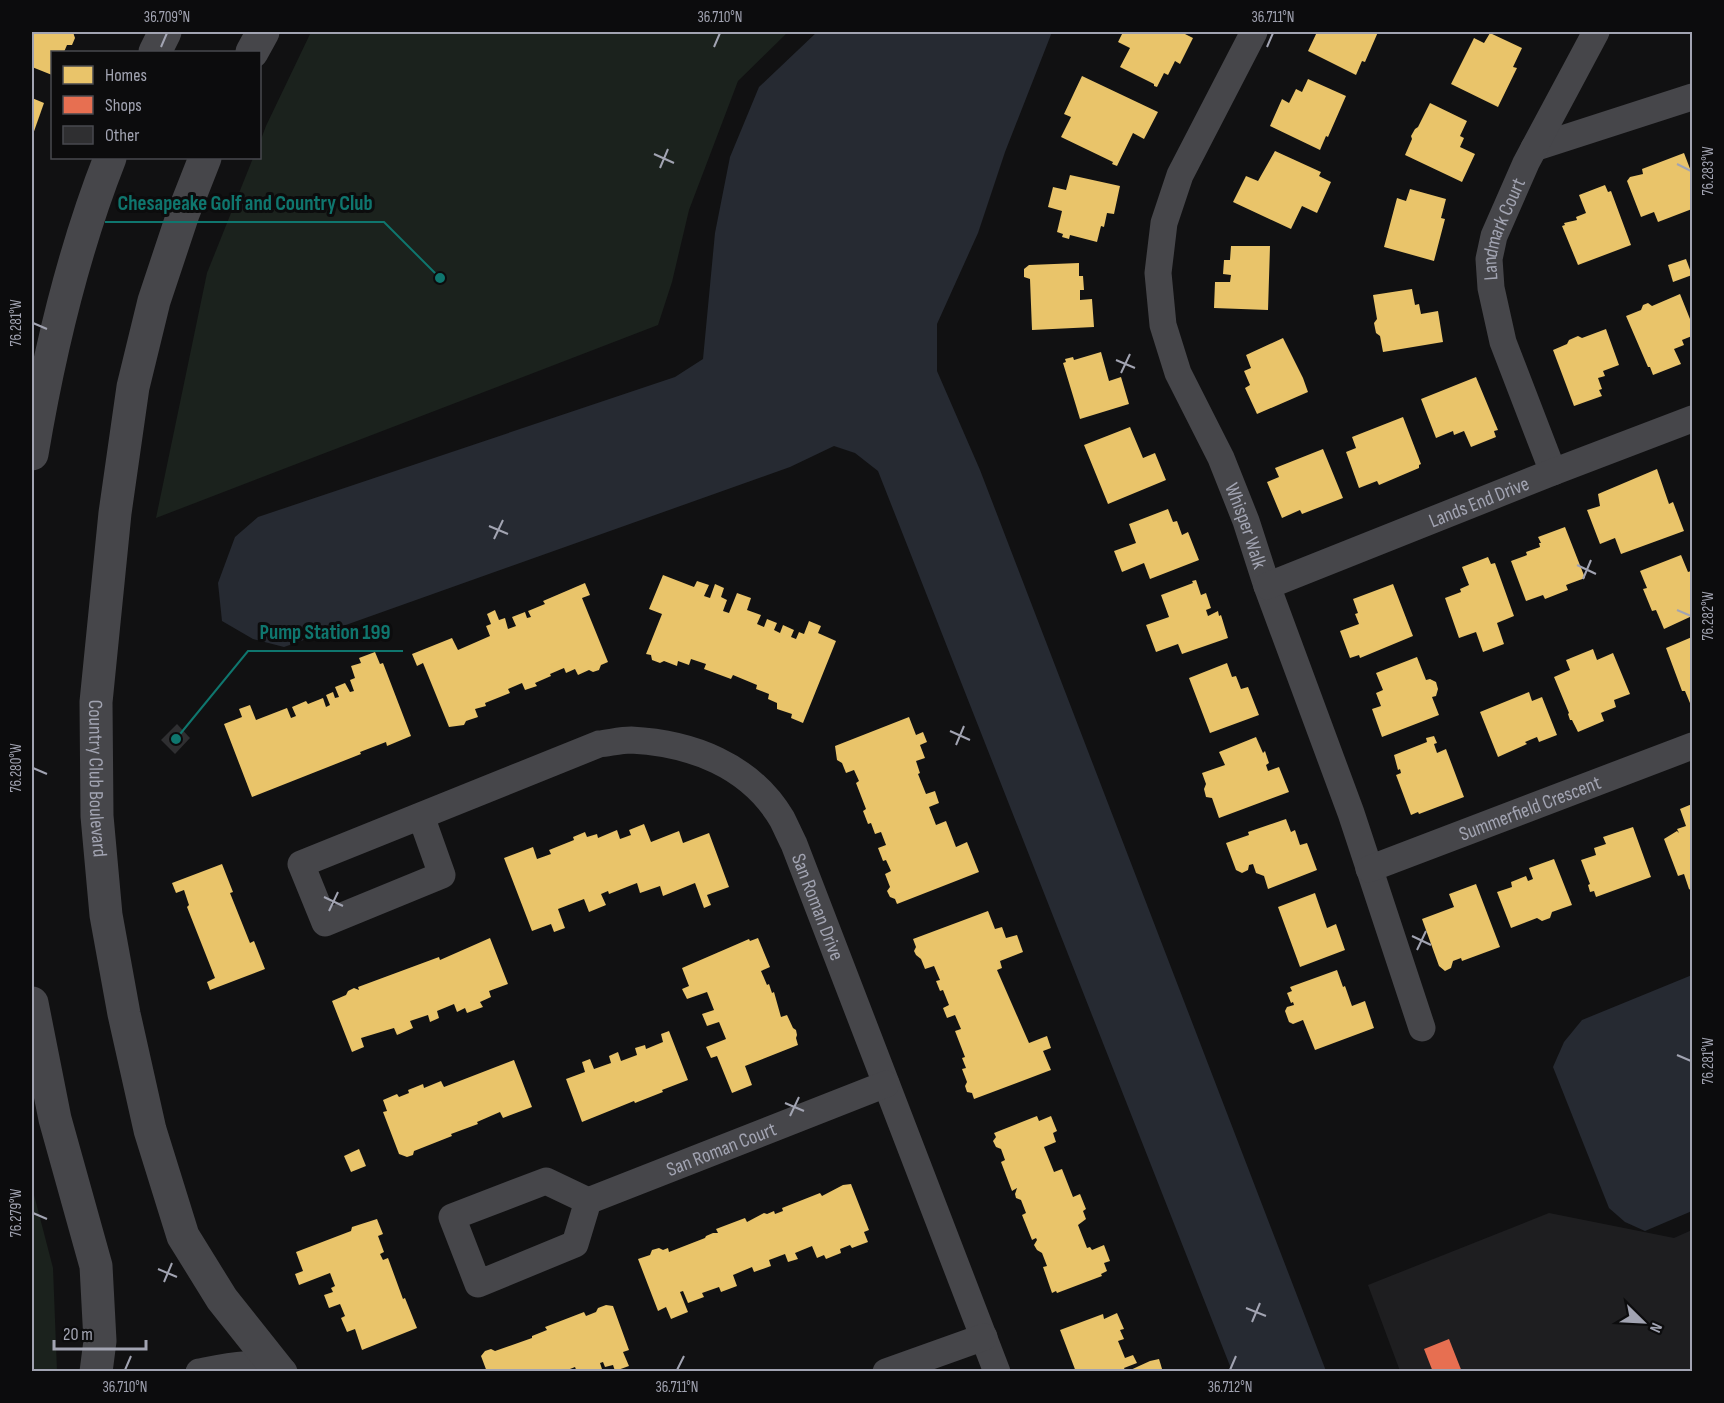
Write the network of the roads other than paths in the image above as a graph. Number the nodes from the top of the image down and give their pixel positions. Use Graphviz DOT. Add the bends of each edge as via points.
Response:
graph roads {
  1 [pos="165,32"];
  2 [pos="263,32"];
  3 [pos="1254,32"];
  4 [pos="1596,32"];
  5 [pos="155,51"];
  6 [pos="253,51"];
  7 [pos="1692,97"];
  8 [pos="1534,148"];
  9 [pos="110,159"];
  10 [pos="205,159"];
  11 [pos="1692,419"];
  12 [pos="32,453"];
  13 [pos="1553,472"];
  14 [pos="1267,586"];
  15 [pos="1692,746"];
  16 [pos="421,816"];
  17 [pos="1369,869"];
  18 [pos="32,1003"];
  19 [pos="1422,1028"];
  20 [pos="886,1084"];
  21 [pos="588,1201"];
  22 [pos="984,1338"];
  23 [pos="280,1370"];
  24 [pos="96,1371"];
  25 [pos="199,1371"];
  26 [pos="886,1371"];
  27 [pos="997,1371"];
  1 -- 5 [label="street"];
  2 -- 6 [label="street"];
  3 -- 14 [label="street, Whisper Walk" via="1180,175 1164,223 1158,273 1163,325 1178,374 1221,458"];
  4 -- 8 [label="street, Landmark Court"];
  7 -- 8 [label="street"];
  8 -- 13 [label="street, Landmark Court" via="1494,236 1489,259 1503,342"];
  9 -- 12 [label="street" via="63,305"];
  10 -- 23 [label="street, Country Club Boulevard" via="154,301 133,387 115,513 96,702 97,816 106,915 124,1014 150,1130 183,1236 222,1299"];
  11 -- 13 [label="street, Lands End Drive"];
  13 -- 14 [label="street, Lands End Drive"];
  14 -- 17 [label="street, Whisper Walk"];
  15 -- 17 [label="street, Summerfield Crescent"];
  16 -- 16 [label="street, San Roman Drive" via="442,875 325,923 301,864"];
  16 -- 20 [label="street, San Roman Drive" via="599,744 630,740 688,748 713,758 764,794 782,818"];
  17 -- 19 [label="street, Whisper Walk"];
  18 -- 24 [label="street" via="55,1119 96,1266"];
  20 -- 21 [label="street, San Roman Court"];
  20 -- 22 [label="street, San Roman Drive"];
  21 -- 21 [label="street" via="546,1181 452,1218 478,1284 575,1244"];
  22 -- 26 [label="street"];
  22 -- 27 [label="street, San Roman Drive"];
  23 -- 25 [label="street" via="223,1367"];
}
